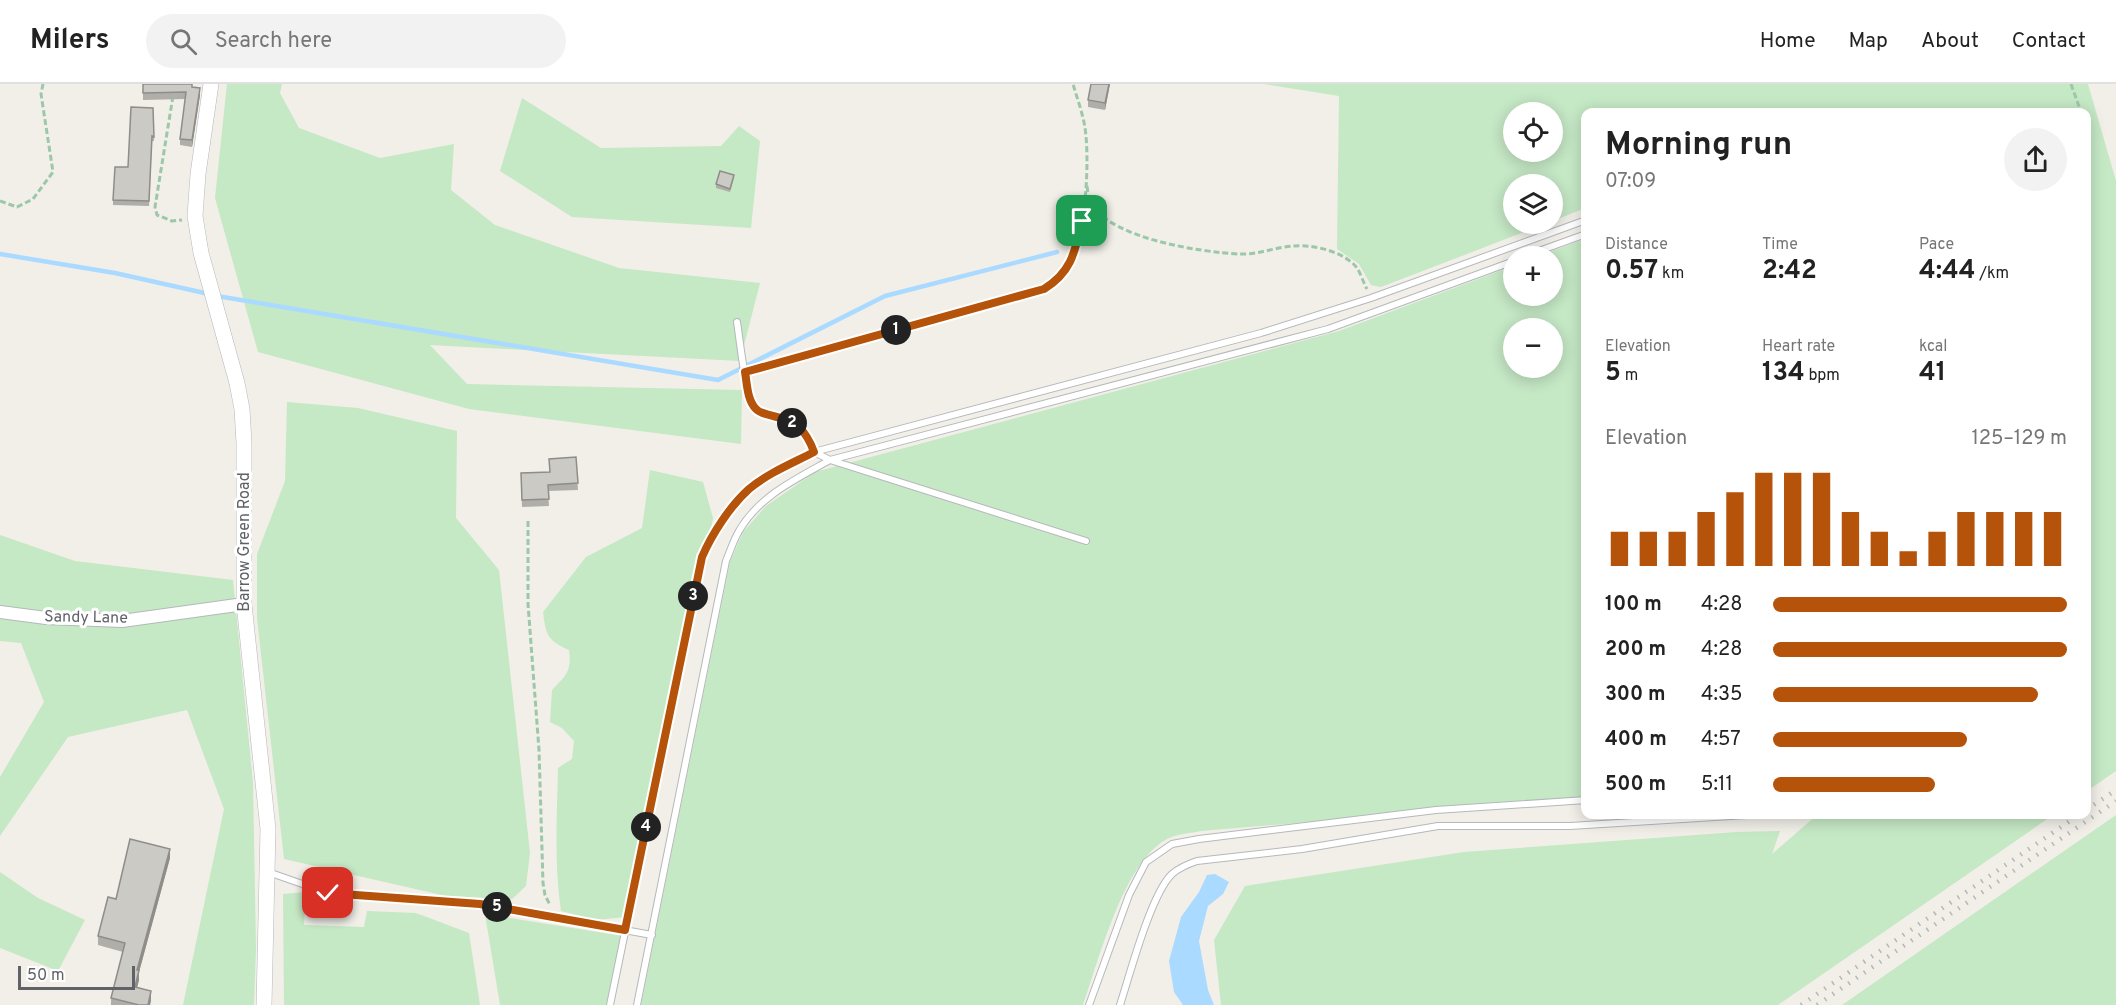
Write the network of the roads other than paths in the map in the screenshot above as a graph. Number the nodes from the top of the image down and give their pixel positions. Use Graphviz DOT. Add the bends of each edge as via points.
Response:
graph roads {
  1 [pos="211,84"];
  2 [pos="1581,222"];
  3 [pos="1581,236"];
  4 [pos="1553,246"];
  5 [pos="1503,265"];
  6 [pos="737,322"];
  7 [pos="814,452"];
  8 [pos="830,460"];
  9 [pos="1086,541"];
  10 [pos="244,604"];
  11 [pos="0,612"];
  12 [pos="1581,800"];
  13 [pos="1683,819"];
  14 [pos="267,872"];
  15 [pos="625,930"];
  16 [pos="652,936"];
  17 [pos="264,1005"];
  18 [pos="610,1005"];
  19 [pos="637,1005"];
  20 [pos="1089,1005"];
  21 [pos="1120,1005"];
  1 -- 10 [label="street, Barrow Green Road" via="195,216 242,410"];
  2 -- 7 [label="lane" via="1371,298 1261,333"];
  3 -- 4 [label="lane"];
  5 -- 8 [label="lane" via="1328,329"];
  6 -- 7 [label="lane" via="751,402 763,414 801,428"];
  7 -- 8 [label="lane"];
  7 -- 15 [label="lane" via="749,489 713,533 702,557"];
  8 -- 9 [label="lane"];
  8 -- 16 [label="lane" via="759,504 739,531 726,561"];
  10 -- 11 [label="street, Sandy Lane" via="122,621"];
  10 -- 14 [label="street, Barrow Green Road" via="268,829"];
  12 -- 20 [label="lane" via="1436,810 1172,843 1146,862 1129,894"];
  13 -- 21 [label="lane" via="1570,826 1438,826 1184,864 1171,874 1156,897"];
  14 -- 15 [label="lane" via="328,893 480,904"];
  14 -- 17 [label="street, Barrow Green Road"];
  15 -- 16 [label="lane"];
  15 -- 18 [label="lane"];
  16 -- 19 [label="lane"];
}
